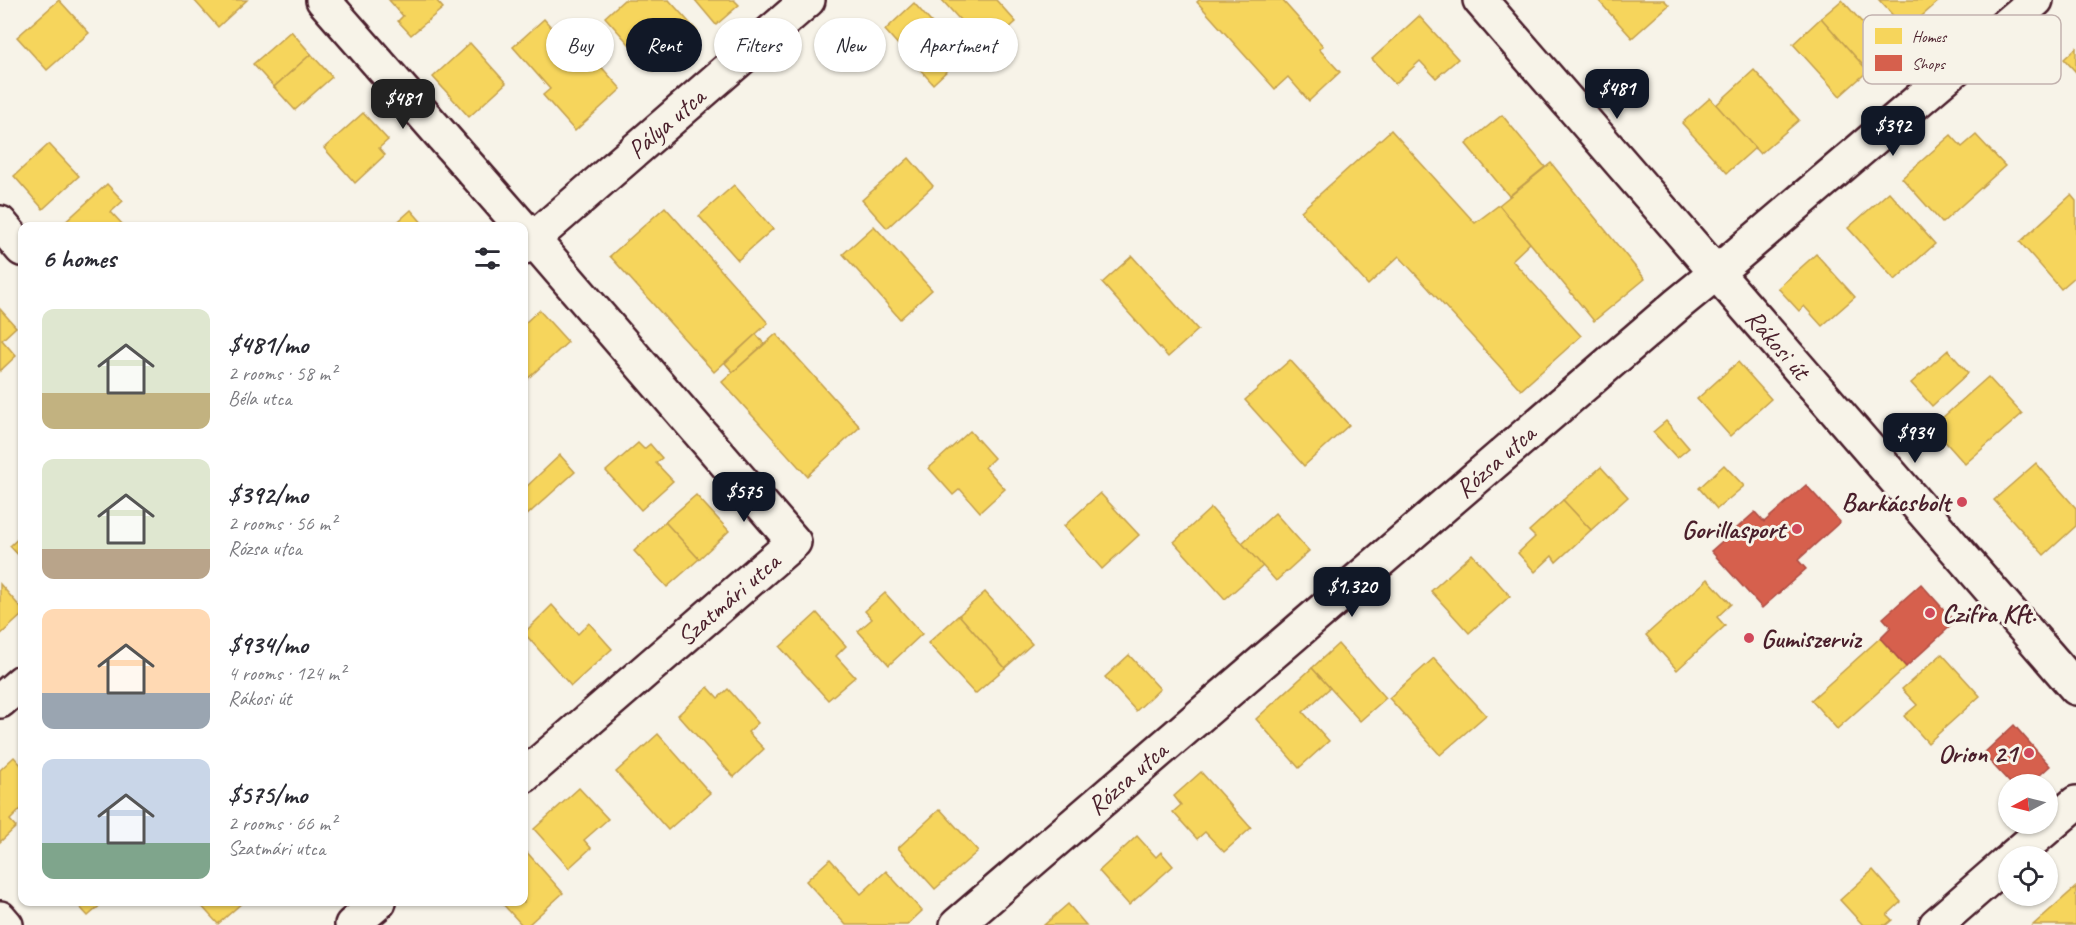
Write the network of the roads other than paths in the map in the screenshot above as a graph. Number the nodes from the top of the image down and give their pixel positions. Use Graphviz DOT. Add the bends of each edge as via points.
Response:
graph roads {
  1 [pos="323,0"];
  2 [pos="808,0"];
  3 [pos="1480,0"];
  4 [pos="2036,0"];
  5 [pos="2018,15"];
  6 [pos="1938,84"];
  7 [pos="0,222"];
  8 [pos="514,222"];
  9 [pos="528,233"];
  10 [pos="528,238"];
  11 [pos="18,244"];
  12 [pos="1716,273"];
  13 [pos="18,685"];
  14 [pos="2076,688"];
  15 [pos="0,701"];
  16 [pos="528,773"];
  17 [pos="2076,803"];
  18 [pos="2026,846"];
  19 [pos="1998,871"];
  20 [pos="374,906"];
  21 [pos="0,918"];
  22 [pos="6,925"];
  23 [pos="352,925"];
  24 [pos="957,925"];
  25 [pos="1936,925"];
  1 -- 8 [label="street"];
  2 -- 9 [label="street, Pálya utca"];
  3 -- 12 [label="street, Rákosi út"];
  4 -- 5 [label="street, Rózsa utca"];
  6 -- 12 [label="street, Rózsa utca"];
  7 -- 11 [label="street"];
  10 -- 16 [label="street, Szatmári utca" via="794,542"];
  12 -- 14 [label="street, Rákosi út"];
  12 -- 24 [label="street, Rózsa utca"];
  13 -- 15 [label="street"];
  17 -- 18 [label="street"];
  19 -- 25 [label="street"];
  20 -- 23 [label="street"];
  21 -- 22 [label="street"];
}
